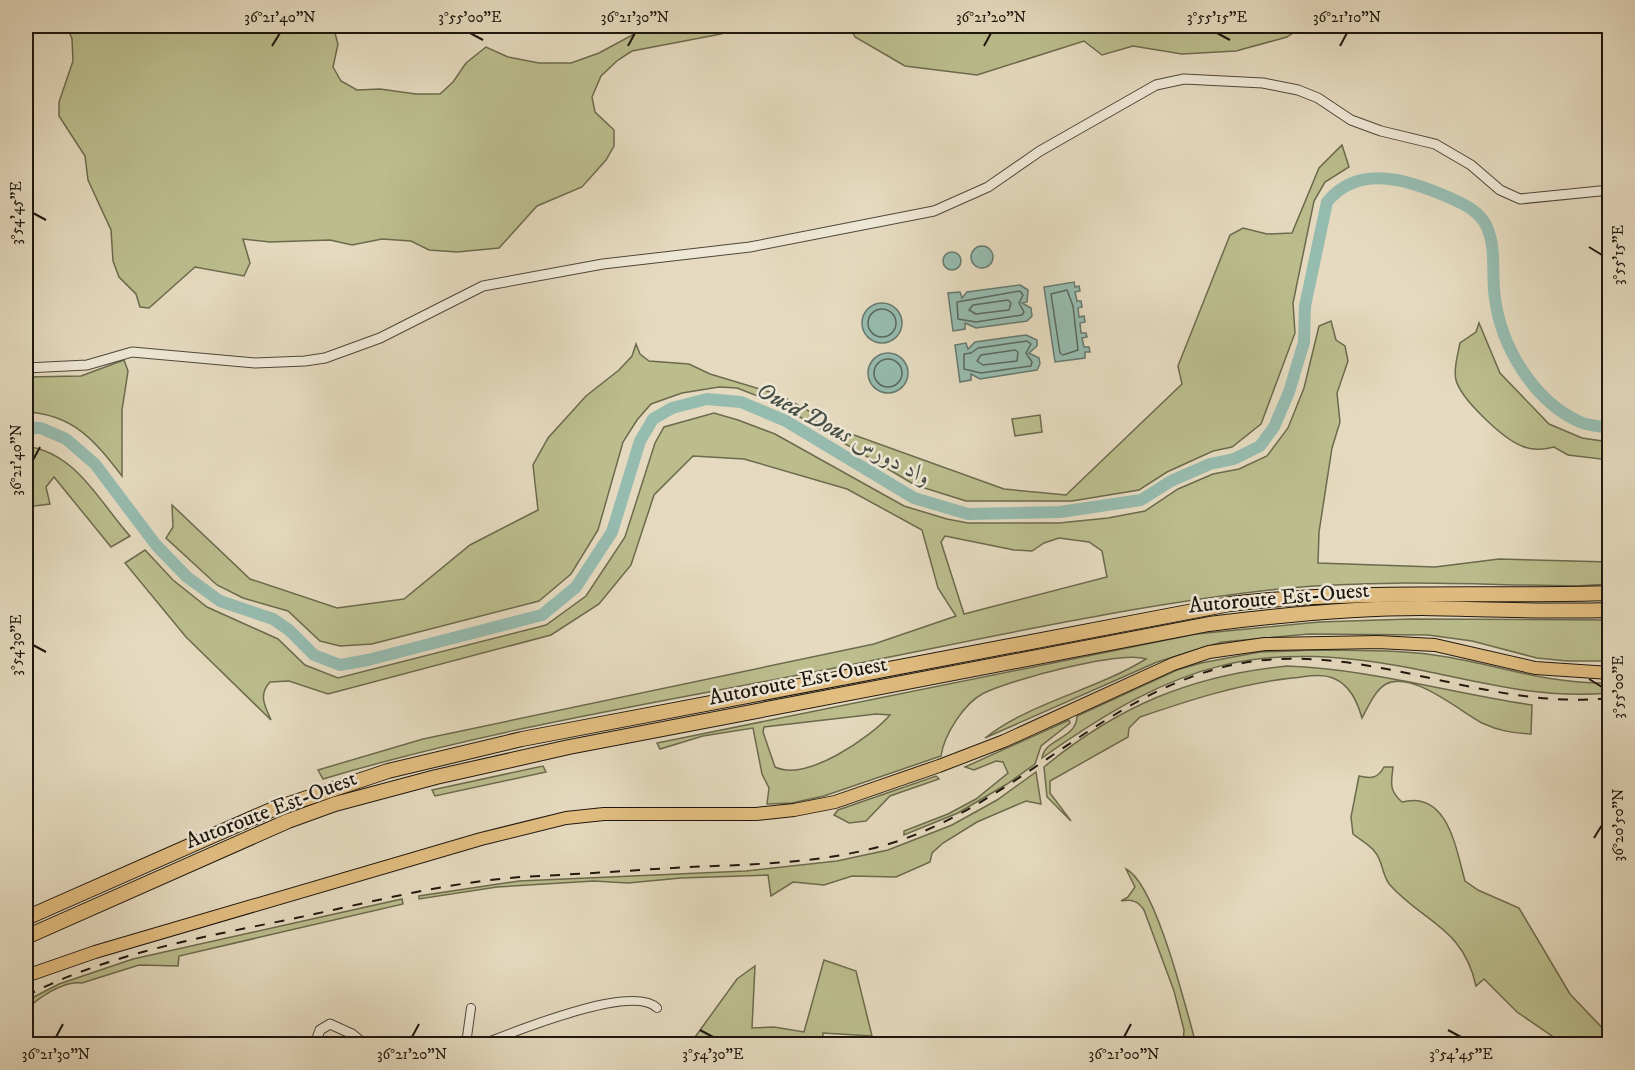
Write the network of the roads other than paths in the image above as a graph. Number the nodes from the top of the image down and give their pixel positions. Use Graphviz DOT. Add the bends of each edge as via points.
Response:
graph roads {
  1 [pos="1610,189"];
  2 [pos="26,368"];
  3 [pos="1610,593"];
  4 [pos="1610,610"];
  5 [pos="1610,673"];
  6 [pos="26,918"];
  7 [pos="26,937"];
  8 [pos="26,976"];
  9 [pos="471,1008"];
  10 [pos="657,1008"];
  11 [pos="315,1044"];
  12 [pos="364,1044"];
  13 [pos="466,1044"];
  14 [pos="483,1044"];
  1 -- 2 [label="street" via="1520,199 1500,190 1471,165 1435,144 1351,120 1298,90 1263,83 1170,81 1040,151 988,187 934,211 750,247 603,264 483,286 380,338 325,358 255,363 132,352 87,365"];
  3 -- 6 [label="highway, Autoroute Est-Ouest" via="1347,594 1220,606 522,739 388,771 310,795"];
  4 -- 7 [label="highway, Autoroute Est-Ouest" via="1314,611 1209,624 497,761 335,804 288,821"];
  5 -- 8 [label="main road" via="1535,668 1417,643 1274,643 1209,652 1173,664 950,762 835,802 768,813 604,814 545,822 95,952"];
  9 -- 13 [label="street"];
  10 -- 14 [label="street" via="644,1000 590,1007"];
  11 -- 12 [label="street" via="320,1030 330,1024"];
}
